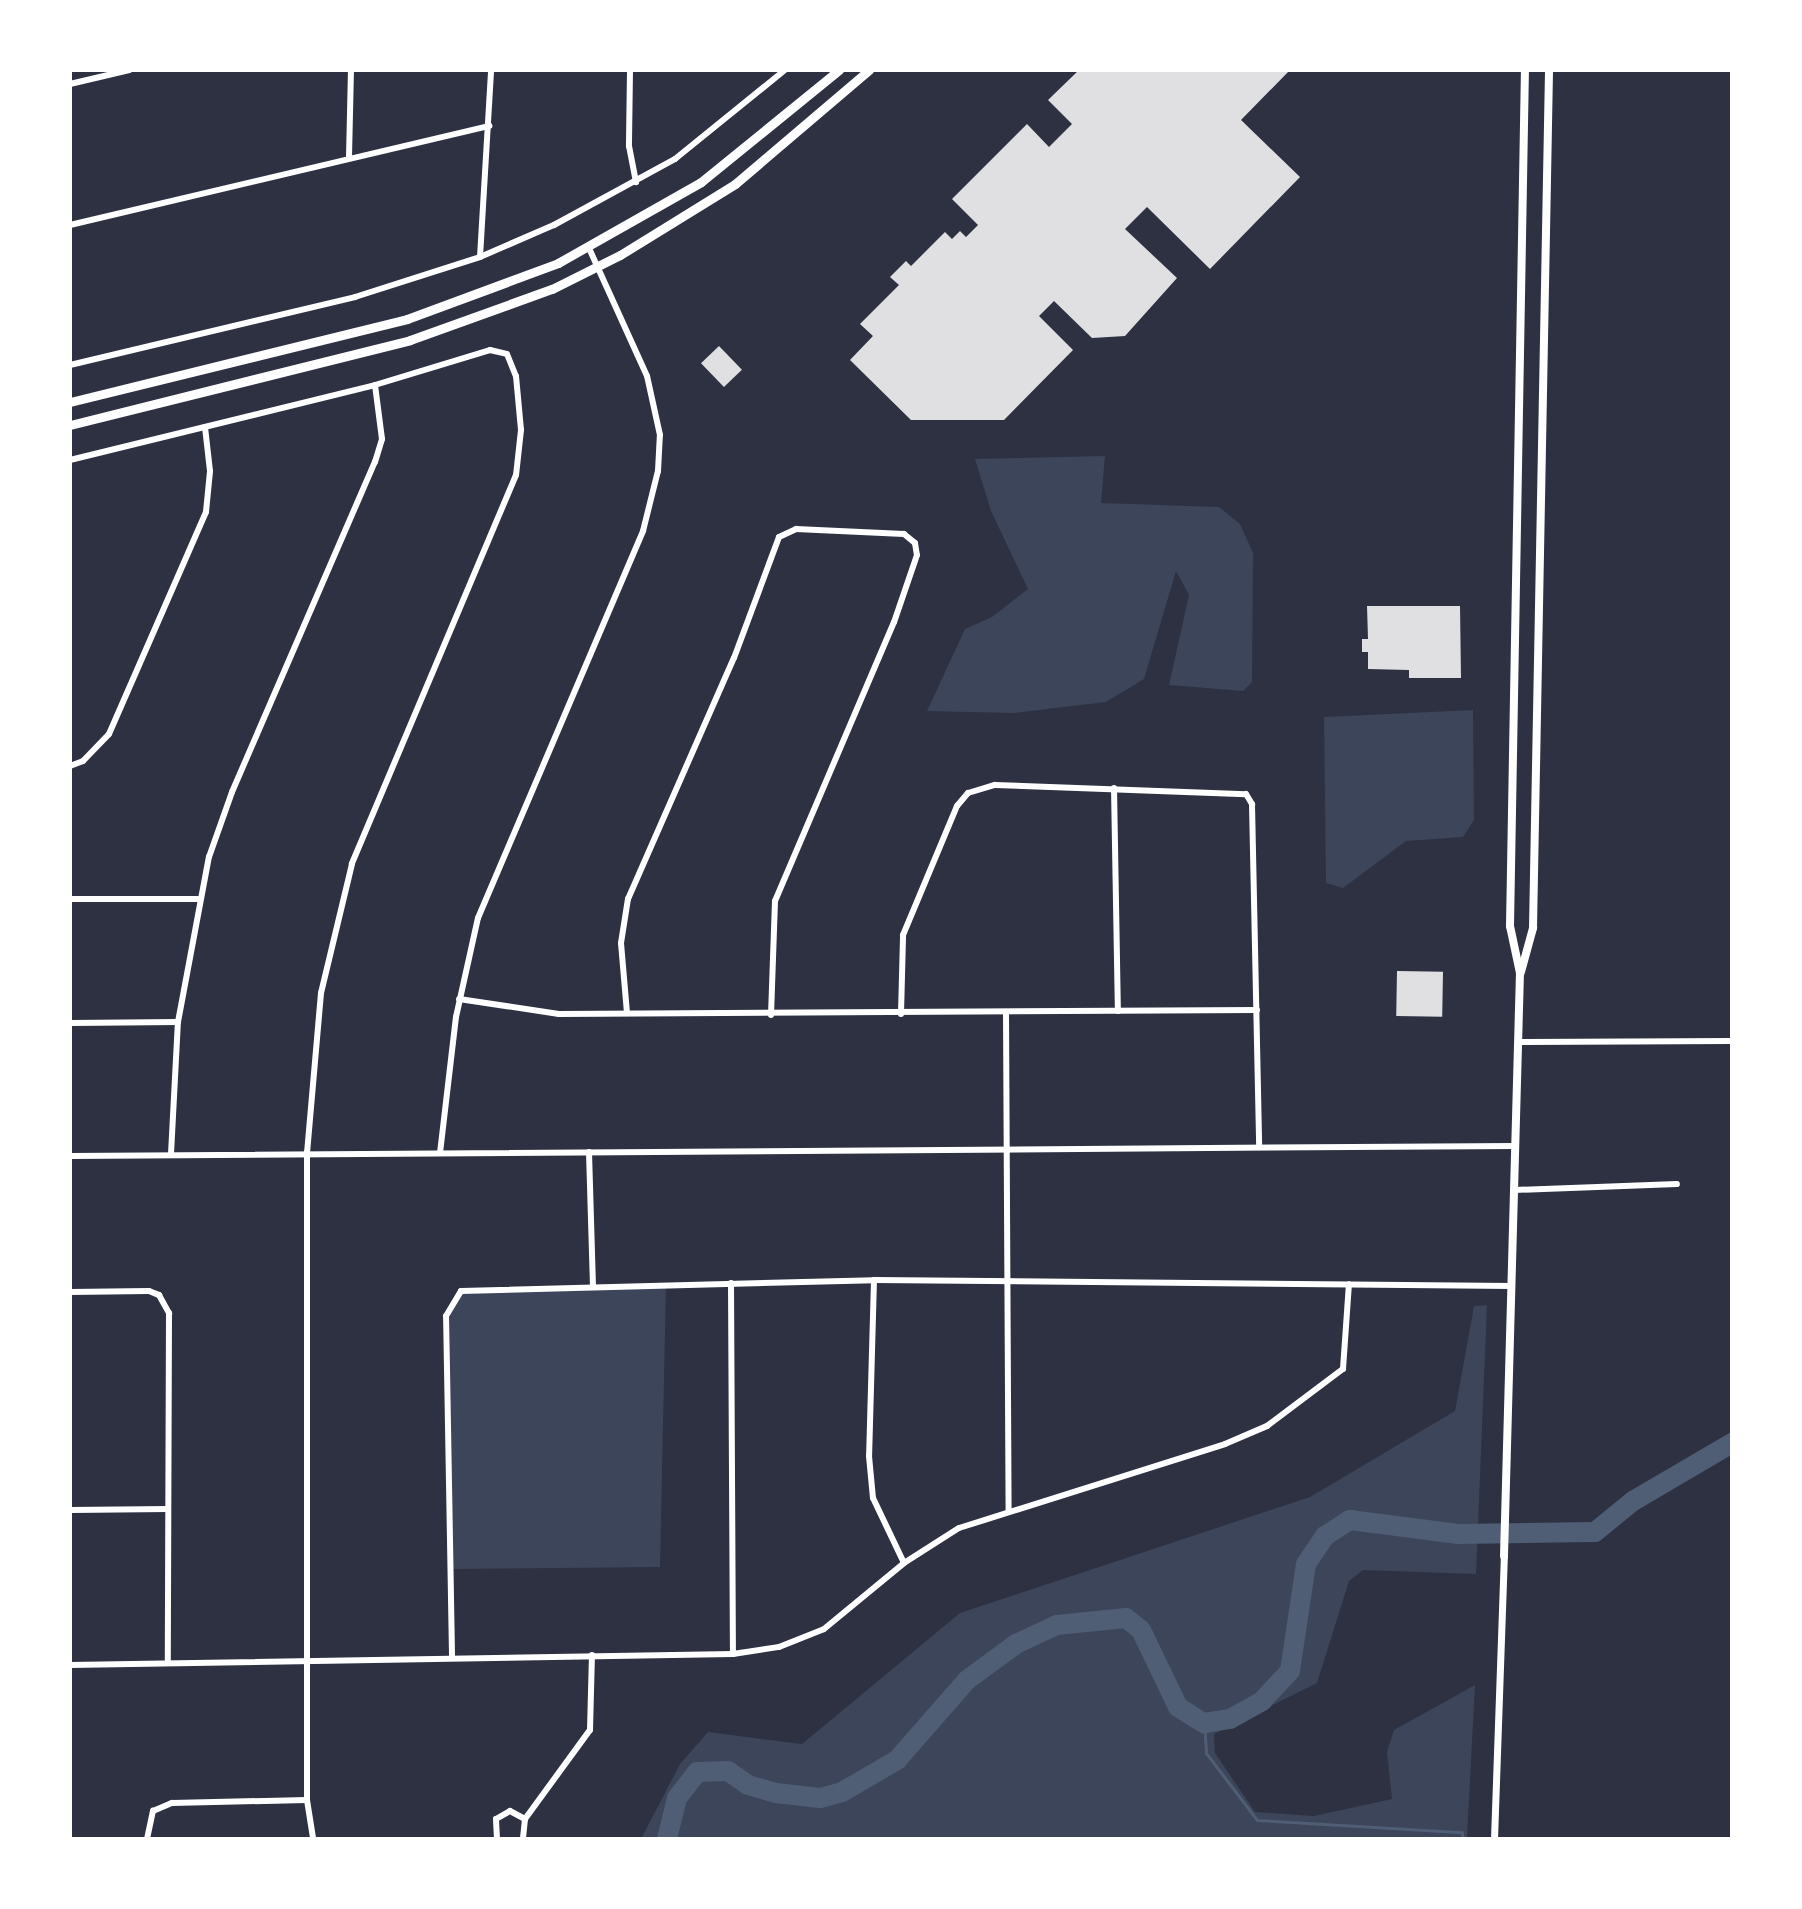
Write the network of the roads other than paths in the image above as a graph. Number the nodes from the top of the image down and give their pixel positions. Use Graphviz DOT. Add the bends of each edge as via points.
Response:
graph roads {
  1 [pos="91,70"];
  2 [pos="129,70"];
  3 [pos="351,70"];
  4 [pos="491,70"];
  5 [pos="630,70"];
  6 [pos="785,70"];
  7 [pos="839,70"];
  8 [pos="869,70"];
  9 [pos="1525,70"];
  10 [pos="1549,70"];
  11 [pos="91,79"];
  12 [pos="70,84"];
  13 [pos="489,126"];
  14 [pos="349,157"];
  15 [pos="636,182"];
  16 [pos="70,225"];
  17 [pos="589,248"];
  18 [pos="480,257"];
  19 [pos="597,267"];
  20 [pos="70,365"];
  21 [pos="375,385"];
  22 [pos="70,402"];
  23 [pos="70,425"];
  24 [pos="205,427"];
  25 [pos="70,460"];
  26 [pos="70,766"];
  27 [pos="1114,788"];
  28 [pos="70,899"];
  29 [pos="198,899"];
  30 [pos="1520,973"];
  31 [pos="459,999"];
  32 [pos="1257,1010"];
  33 [pos="1118,1011"];
  34 [pos="627,1013"];
  35 [pos="1006,1013"];
  36 [pos="901,1014"];
  37 [pos="771,1015"];
  38 [pos="178,1022"];
  39 [pos="70,1023"];
  40 [pos="1732,1041"];
  41 [pos="1519,1042"];
  42 [pos="1259,1146"];
  43 [pos="1516,1146"];
  44 [pos="1007,1148"];
  45 [pos="307,1152"];
  46 [pos="589,1152"];
  47 [pos="440,1153"];
  48 [pos="171,1154"];
  49 [pos="70,1156"];
  50 [pos="1677,1184"];
  51 [pos="1514,1190"];
  52 [pos="874,1280"];
  53 [pos="1008,1281"];
  54 [pos="731,1283"];
  55 [pos="1349,1284"];
  56 [pos="593,1286"];
  57 [pos="1512,1286"];
  58 [pos="70,1292"];
  59 [pos="168,1509"];
  60 [pos="70,1510"];
  61 [pos="1009,1510"];
  62 [pos="1504,1556"];
  63 [pos="904,1563"];
  64 [pos="733,1654"];
  65 [pos="452,1655"];
  66 [pos="592,1655"];
  67 [pos="308,1658"];
  68 [pos="168,1663"];
  69 [pos="70,1665"];
  70 [pos="307,1800"];
  71 [pos="525,1819"];
  72 [pos="147,1839"];
  73 [pos="313,1839"];
  74 [pos="497,1839"];
  75 [pos="523,1839"];
  76 [pos="1494,1839"];
  1 -- 11 [label="street"];
  2 -- 11 [label="street"];
  3 -- 14 [label="street"];
  4 -- 13 [label="street"];
  5 -- 15 [label="street" via="629,146"];
  6 -- 15 [label="street" via="709,134"];
  7 -- 17 [label="main road" via="701,182"];
  8 -- 19 [label="main road" via="735,184"];
  9 -- 30 [label="main road" via="1510,926"];
  10 -- 30 [label="main road" via="1533,928"];
  11 -- 12 [label="street"];
  13 -- 14 [label="street"];
  13 -- 18 [label="street"];
  14 -- 16 [label="street"];
  15 -- 18 [label="street"];
  17 -- 19 [label="street"];
  17 -- 22 [label="main road" via="512,283 407,319"];
  18 -- 20 [label="street" via="355,297"];
  19 -- 23 [label="main road" via="468,322 410,340"];
  19 -- 31 [label="street" via="647,376 660,435 658,471 631,561 493,873"];
  21 -- 24 [label="street"];
  21 -- 29 [label="street" via="382,439 375,462 232,792"];
  21 -- 45 [label="street" via="490,350 507,354 516,376 521,430 516,475 352,864 321,993"];
  24 -- 25 [label="street"];
  24 -- 26 [label="street" via="210,471 206,512 109,734 90,755"];
  27 -- 32 [label="street" via="1246,794 1252,804"];
  27 -- 33 [label="street"];
  27 -- 36 [label="street" via="995,785 968,793 957,806 903,935"];
  28 -- 29 [label="street"];
  29 -- 38 [label="street"];
  30 -- 41 [label="main road"];
  31 -- 34 [label="street" via="532,1014"];
  31 -- 47 [label="street"];
  32 -- 33 [label="street"];
  32 -- 42 [label="street"];
  33 -- 35 [label="street"];
  34 -- 37 [label="street"];
  34 -- 37 [label="street" via="621,943 628,899 734,658 779,537 796,529 904,534 915,543 917,555 894,622 775,901"];
  35 -- 36 [label="street"];
  35 -- 44 [label="street"];
  36 -- 37 [label="street"];
  38 -- 39 [label="street"];
  38 -- 48 [label="street"];
  40 -- 41 [label="street"];
  41 -- 43 [label="main road"];
  42 -- 43 [label="street"];
  42 -- 44 [label="street"];
  43 -- 51 [label="main road"];
  44 -- 46 [label="street"];
  44 -- 53 [label="street"];
  45 -- 47 [label="street"];
  45 -- 48 [label="street"];
  45 -- 67 [label="street"];
  46 -- 47 [label="street"];
  46 -- 56 [label="street"];
  48 -- 49 [label="street"];
  50 -- 51 [label="street"];
  51 -- 57 [label="main road"];
  52 -- 53 [label="street"];
  52 -- 54 [label="street"];
  52 -- 63 [label="street" via="869,1456 873,1498"];
  53 -- 55 [label="street"];
  53 -- 61 [label="street"];
  54 -- 56 [label="street"];
  54 -- 64 [label="street"];
  55 -- 57 [label="street"];
  55 -- 61 [label="street" via="1343,1369 1267,1426 1210,1449"];
  56 -- 65 [label="street" via="471,1288 450,1303"];
  57 -- 62 [label="main road"];
  58 -- 59 [label="street" via="149,1291 166,1304"];
  59 -- 60 [label="street"];
  59 -- 68 [label="street"];
  61 -- 63 [label="street" via="959,1528"];
  62 -- 76 [label="street"];
  63 -- 64 [label="street" via="824,1629 779,1647"];
  64 -- 66 [label="street"];
  65 -- 66 [label="street"];
  65 -- 67 [label="street"];
  66 -- 71 [label="street" via="590,1730"];
  67 -- 68 [label="street"];
  67 -- 70 [label="street"];
  68 -- 69 [label="street"];
  70 -- 72 [label="street" via="172,1803 153,1811"];
  70 -- 73 [label="street"];
  71 -- 74 [label="street" via="516,1812 500,1815 493,1824"];
  71 -- 75 [label="street"];
}
